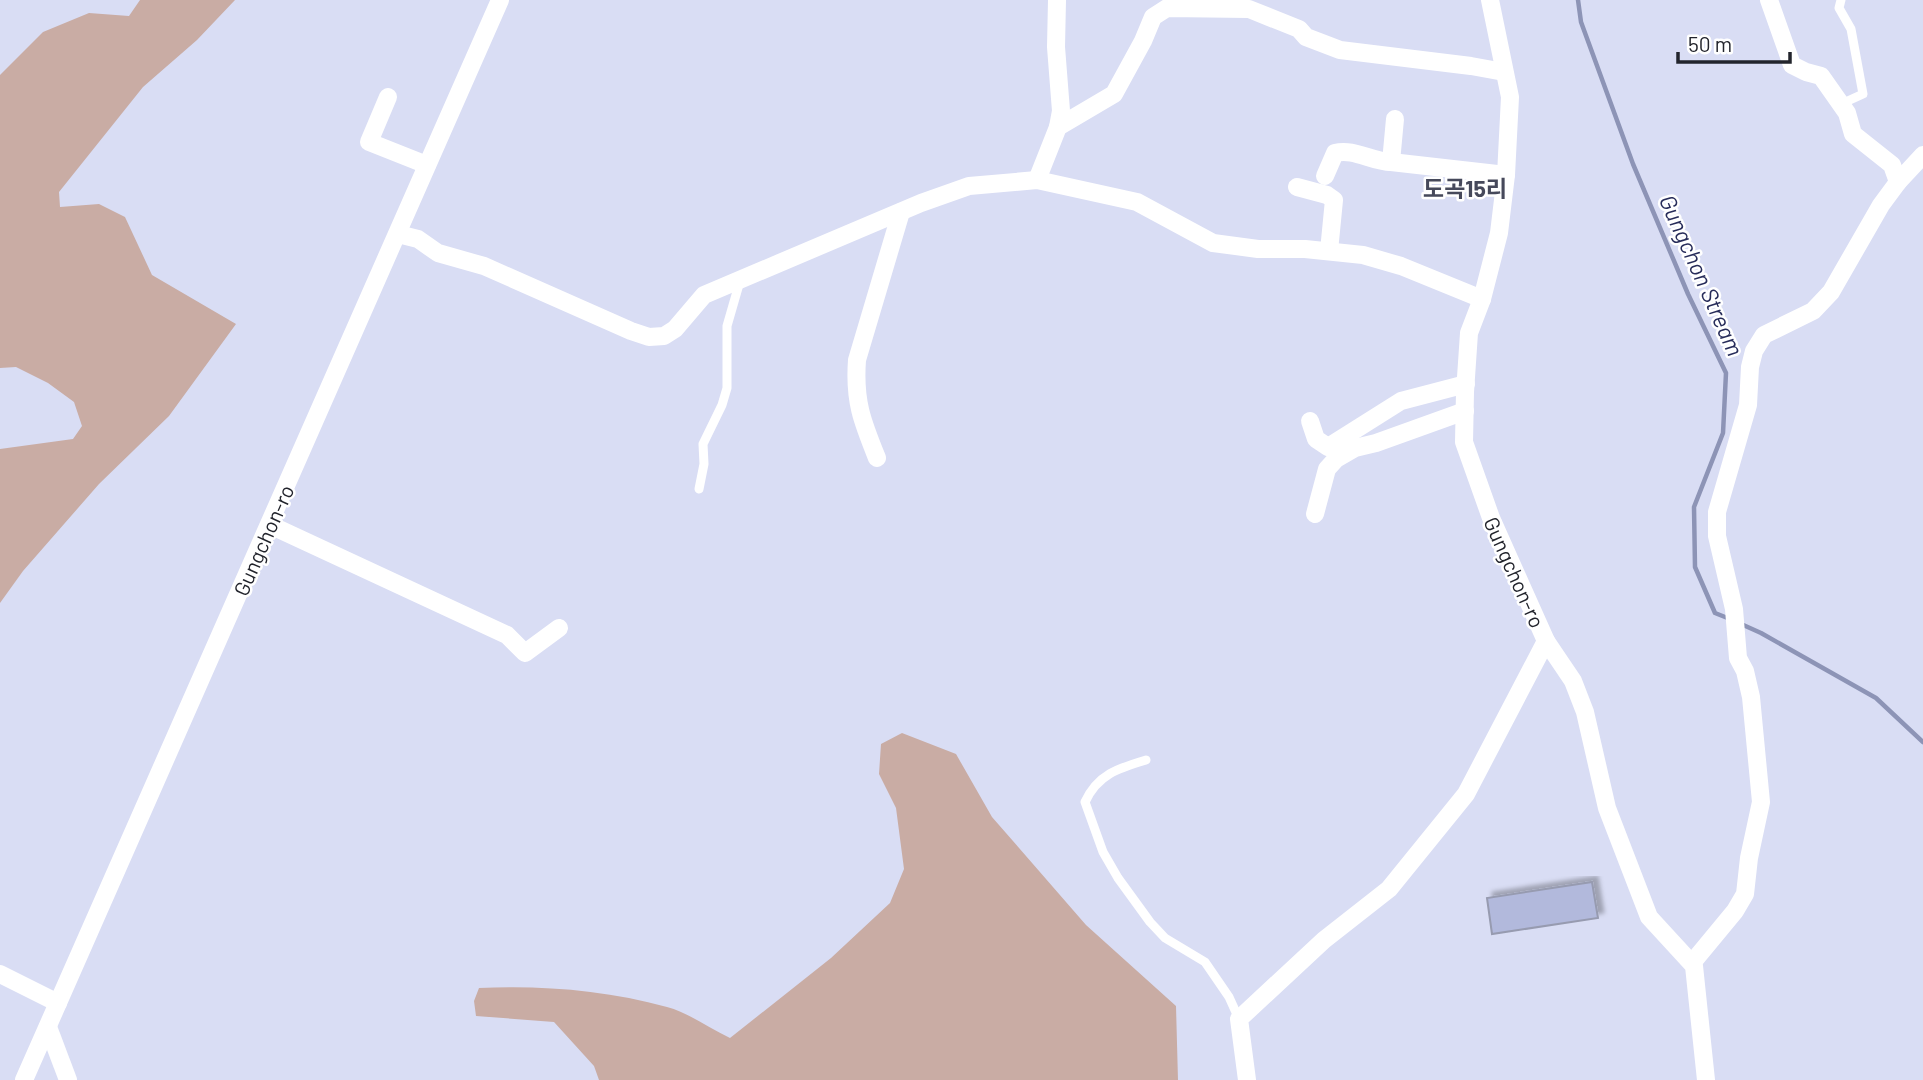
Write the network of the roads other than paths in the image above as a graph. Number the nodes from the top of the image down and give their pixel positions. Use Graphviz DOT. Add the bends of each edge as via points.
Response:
graph roads {
  1 [pos="499,0"];
  2 [pos="1057,0"];
  3 [pos="1490,0"];
  4 [pos="1769,0"];
  5 [pos="1841,0"];
  6 [pos="1504,72"];
  7 [pos="388,97"];
  8 [pos="1842,104"];
  9 [pos="1395,119"];
  10 [pos="1058,127"];
  11 [pos="1923,155"];
  12 [pos="1391,162"];
  13 [pos="427,165"];
  14 [pos="1325,176"];
  15 [pos="1506,176"];
  16 [pos="1037,180"];
  17 [pos="1898,182"];
  18 [pos="1297,187"];
  19 [pos="901,212"];
  20 [pos="398,234"];
  21 [pos="1329,251"];
  22 [pos="741,279"];
  23 [pos="1482,299"];
  24 [pos="1465,384"];
  25 [pos="1465,411"];
  26 [pos="1310,421"];
  27 [pos="877,458"];
  28 [pos="699,489"];
  29 [pos="1315,514"];
  30 [pos="270,525"];
  31 [pos="559,628"];
  32 [pos="1546,641"];
  33 [pos="1146,760"];
  34 [pos="1692,963"];
  35 [pos="0,974"];
  36 [pos="58,1003"];
  37 [pos="1239,1019"];
  38 [pos="48,1027"];
  39 [pos="24,1080"];
  40 [pos="68,1080"];
  41 [pos="1247,1080"];
  42 [pos="1706,1080"];
  1 -- 13 [label="street, Gungchon-ro"];
  2 -- 10 [label="street"];
  3 -- 6 [label="street, Gungchon-ro"];
  4 -- 8 [label="street" via="1792,65 1821,76"];
  5 -- 8 [label="lane" via="1839,8 1851,29 1863,94"];
  6 -- 10 [label="street" via="1340,50 1249,9 1167,8 1153,17 1114,94"];
  6 -- 15 [label="street, Gungchon-ro" via="1510,97"];
  7 -- 13 [label="street" via="369,142"];
  8 -- 17 [label="street" via="1853,134 1892,165"];
  9 -- 12 [label="street"];
  10 -- 16 [label="street"];
  11 -- 17 [label="street"];
  12 -- 14 [label="street" via="1345,150 1335,153"];
  12 -- 15 [label="street"];
  13 -- 20 [label="street, Gungchon-ro"];
  15 -- 23 [label="street, Gungchon-ro" via="1499,233"];
  16 -- 19 [label="street" via="969,186"];
  16 -- 21 [label="street" via="1138,202 1213,243"];
  17 -- 34 [label="street" via="1831,292 1813,312 1764,335 1749,367 1745,423 1717,512 1717,536 1734,609 1738,658 1751,697 1761,802 1745,894"];
  18 -- 21 [label="street" via="1334,200"];
  19 -- 22 [label="street"];
  19 -- 27 [label="street" via="857,360 858,411"];
  20 -- 22 [label="street" via="649,337 664,336 704,295"];
  20 -- 30 [label="street, Gungchon-ro"];
  21 -- 23 [label="street" via="1401,266"];
  22 -- 28 [label="lane" via="727,326 727,388 703,444"];
  23 -- 24 [label="street, Gungchon-ro" via="1469,333"];
  24 -- 25 [label="street, Gungchon-ro"];
  24 -- 26 [label="street" via="1401,401 1328,447 1316,439"];
  25 -- 29 [label="street" via="1355,448 1336,459 1327,469"];
  25 -- 32 [label="street, Gungchon-ro" via="1464,442 1490,518"];
  30 -- 31 [label="street" via="506,635 525,653"];
  30 -- 36 [label="street, Gungchon-ro"];
  32 -- 34 [label="street" via="1573,681 1581,702 1607,807 1649,917"];
  32 -- 37 [label="street, Gungchon-ro" via="1466,794 1389,889 1324,940"];
  33 -- 37 [label="lane" via="1113,769 1090,790 1085,802 1118,878 1165,938 1205,962"];
  34 -- 42 [label="street"];
  35 -- 36 [label="street"];
  36 -- 38 [label="street, Gungchon-ro"];
  37 -- 41 [label="street"];
  38 -- 39 [label="street, Gungchon-ro"];
  38 -- 40 [label="street"];
}
